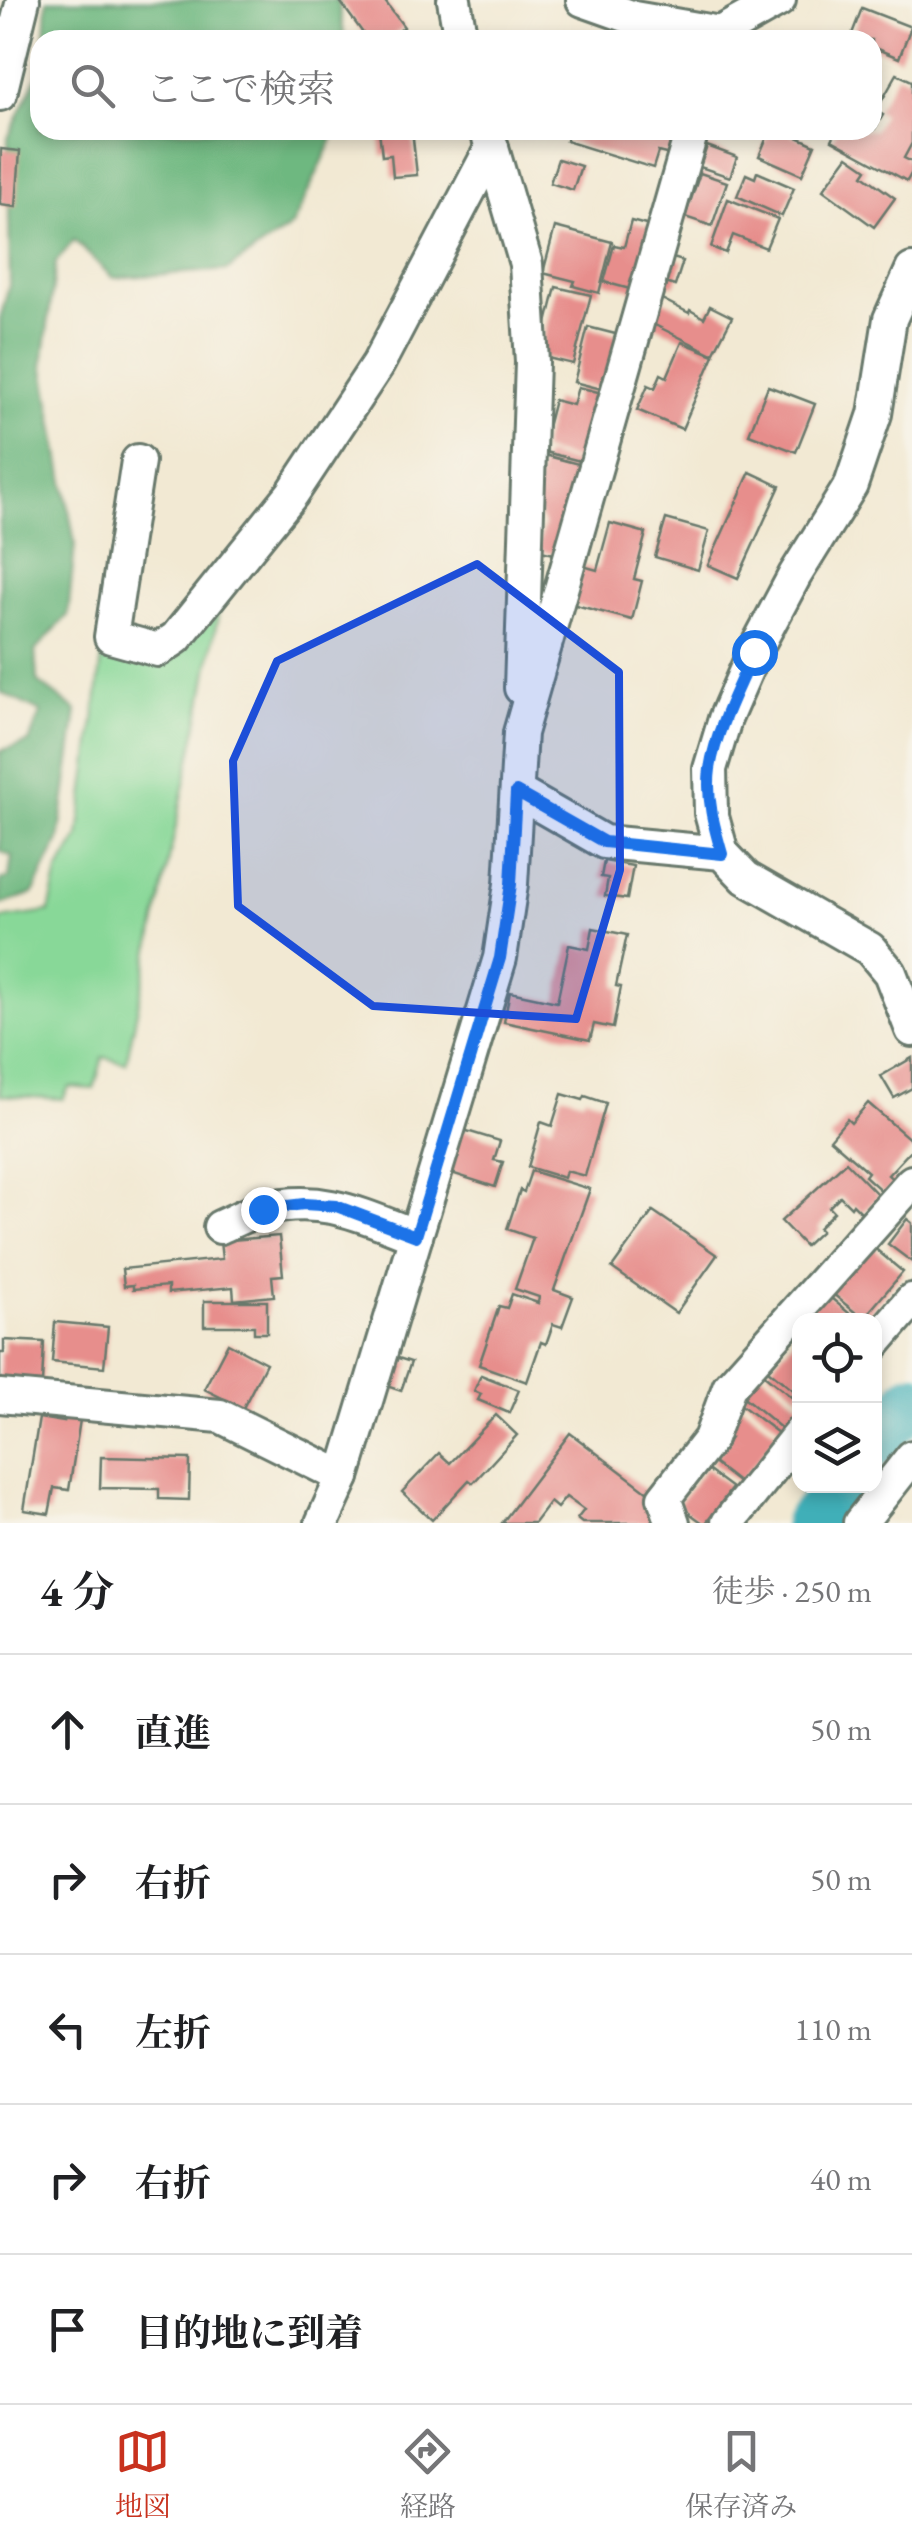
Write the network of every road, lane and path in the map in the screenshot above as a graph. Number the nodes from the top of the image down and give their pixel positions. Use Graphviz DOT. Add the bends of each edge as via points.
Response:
graph roads {
  1 [pos="23,0"];
  2 [pos="454,0"];
  3 [pos="582,0"];
  4 [pos="779,0"];
  5 [pos="459,30"];
  6 [pos="691,30"];
  7 [pos="729,30"];
  8 [pos="0,94"];
  9 [pos="488,140"];
  10 [pos="490,140"];
  11 [pos="689,140"];
  12 [pos="912,270"];
  13 [pos="138,461"];
  14 [pos="520,732"];
  15 [pos="516,792"];
  16 [pos="722,854"];
  17 [pos="912,1030"];
  18 [pos="912,1182"];
  19 [pos="220,1227"];
  20 [pos="416,1236"];
  21 [pos="912,1300"];
  22 [pos="882,1335"];
  23 [pos="0,1396"];
  24 [pos="792,1443"];
  25 [pos="912,1457"];
  26 [pos="343,1477"];
  27 [pos="322,1523"];
  28 [pos="673,1523"];
  29 [pos="728,1523"];
  30 [pos="860,1523"];
  1 -- 8 [label="street"];
  2 -- 5 [label="street"];
  3 -- 6 [label="street"];
  4 -- 7 [label="street"];
  9 -- 13 [label="street" via="452,226 378,364 292,494 176,638 158,650 111,638"];
  10 -- 14 [label="street" via="526,264 532,362"];
  11 -- 14 [label="street"];
  12 -- 16 [label="street" via="890,319 875,414 851,485 794,576 725,719 710,769 711,813"];
  14 -- 15 [label="street"];
  15 -- 16 [label="street" via="604,842"];
  15 -- 20 [label="street" via="500,958"];
  16 -- 17 [label="street" via="746,878 870,949 890,974"];
  18 -- 28 [label="street" via="728,1387 710,1439 664,1498"];
  19 -- 20 [label="street" via="263,1209 304,1204 336,1206"];
  20 -- 26 [label="street"];
  21 -- 22 [label="street"];
  23 -- 26 [label="street" via="220,1416"];
  24 -- 29 [label="street"];
  25 -- 30 [label="street"];
  26 -- 27 [label="street"];
}
